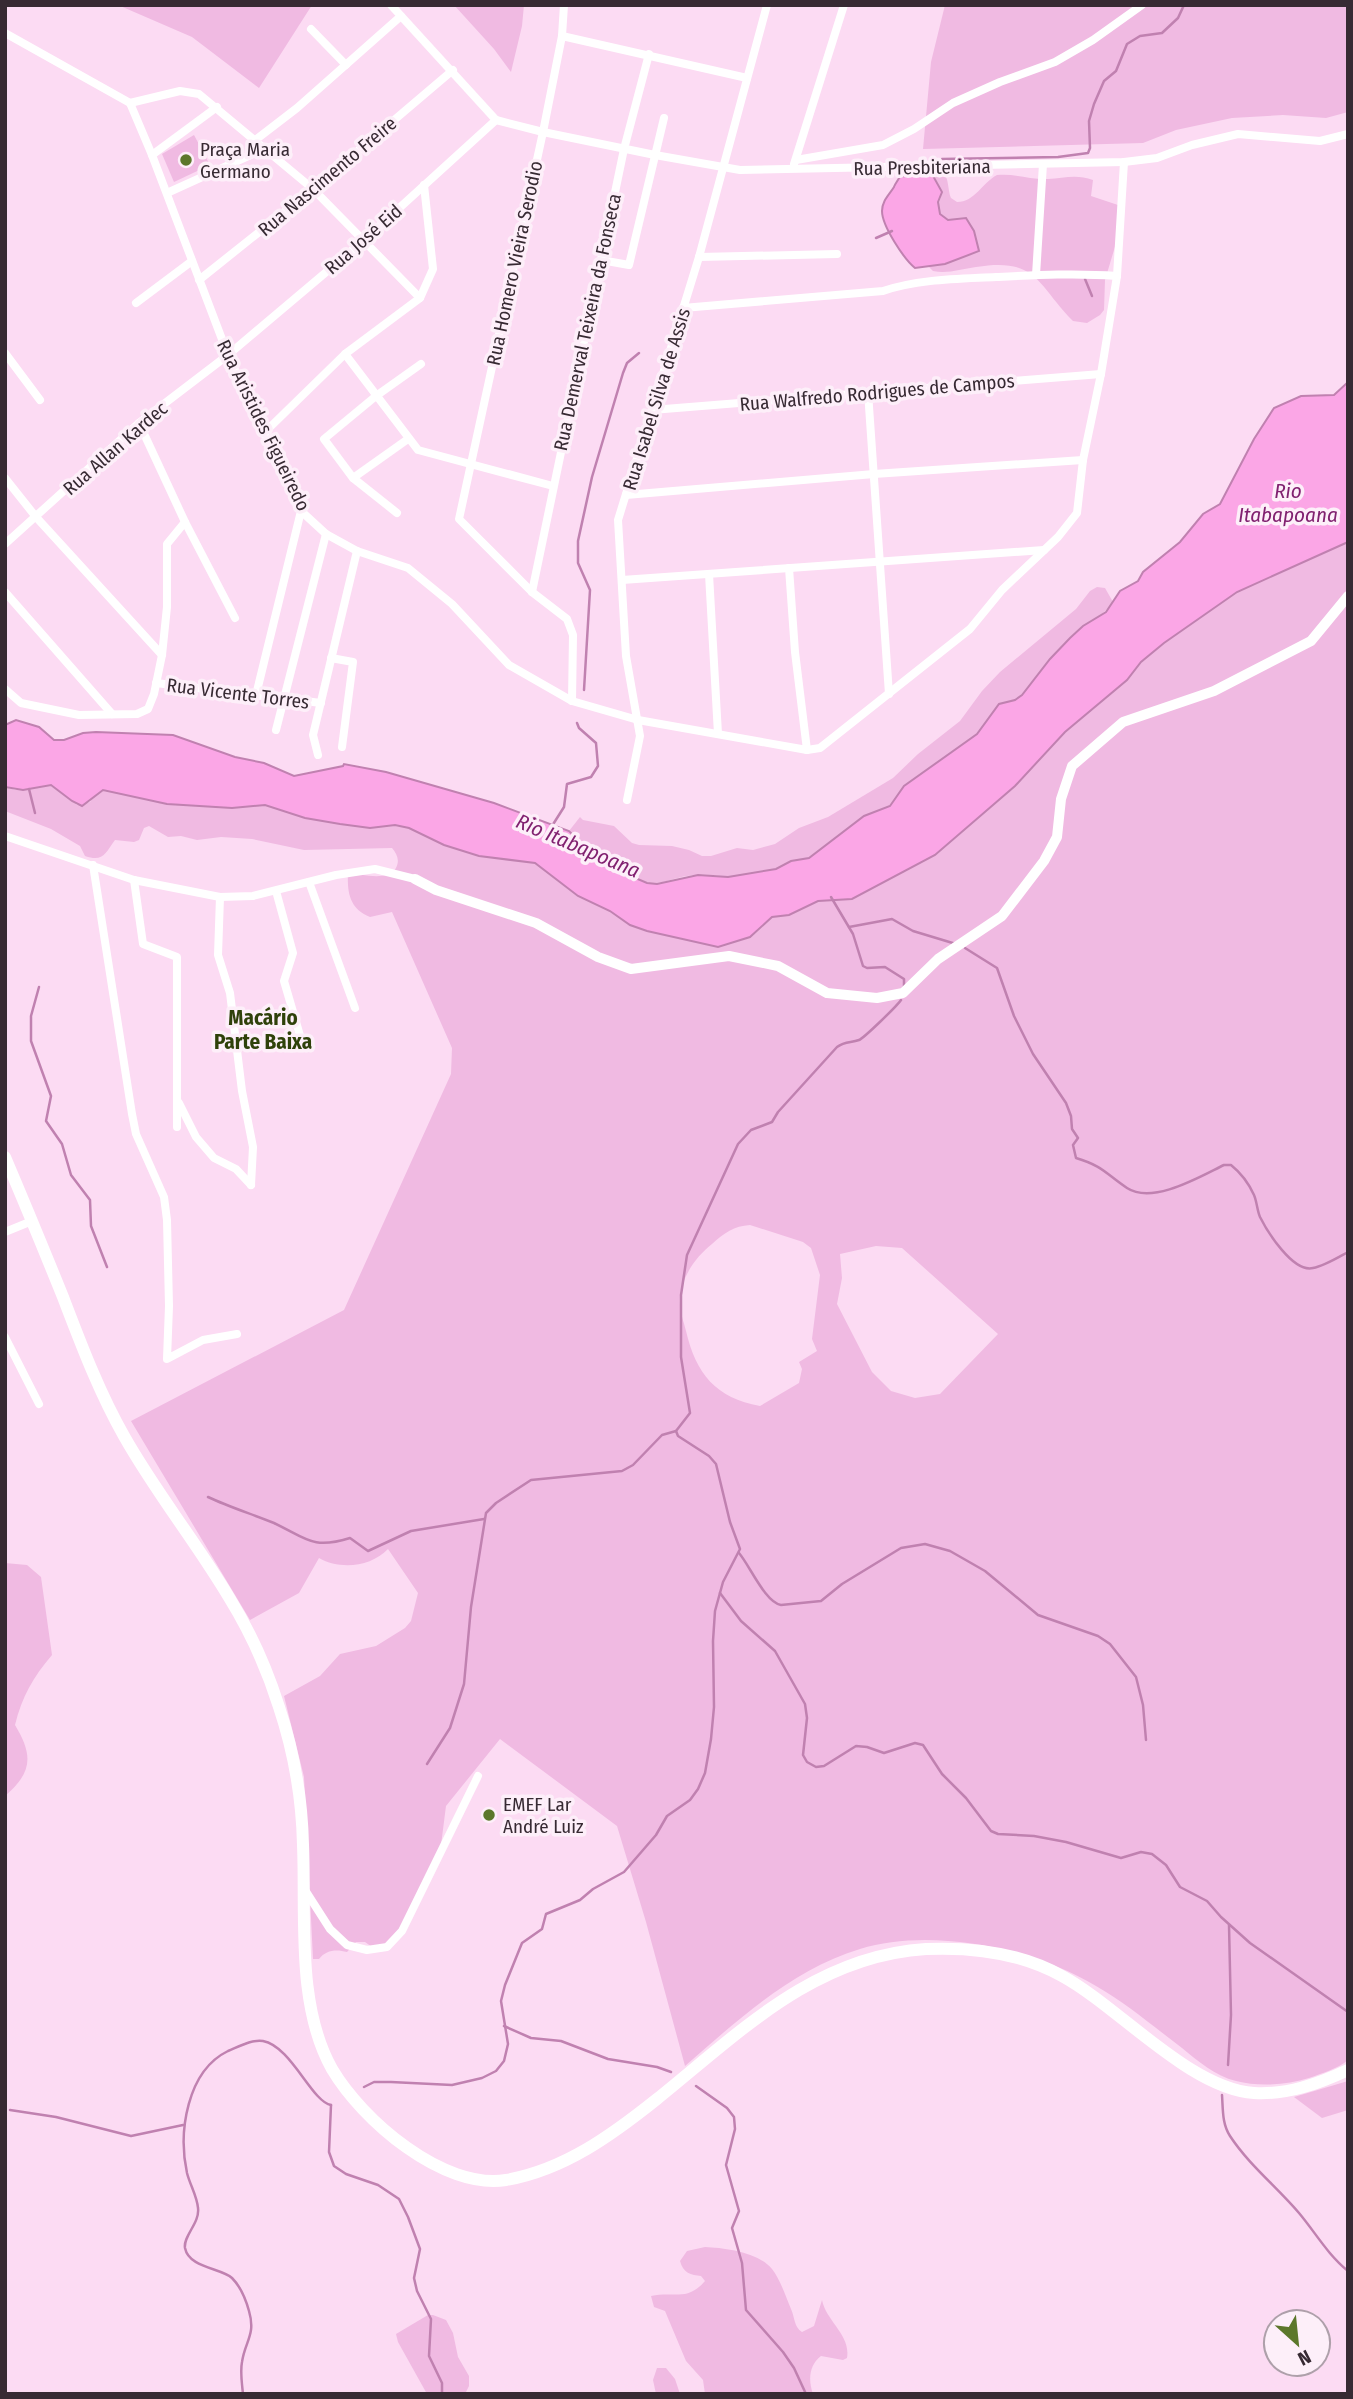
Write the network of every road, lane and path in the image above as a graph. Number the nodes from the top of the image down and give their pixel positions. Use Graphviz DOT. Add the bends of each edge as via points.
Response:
graph roads {
  1 [pos="391,5"];
  2 [pos="564,5"];
  3 [pos="767,5"];
  4 [pos="844,5"];
  5 [pos="1142,5"];
  6 [pos="401,16"];
  7 [pos="311,29"];
  8 [pos="5,33"];
  9 [pos="562,36"];
  10 [pos="649,54"];
  11 [pos="346,65"];
  12 [pos="453,70"];
  13 [pos="747,78"];
  14 [pos="130,103"];
  15 [pos="217,107"];
  16 [pos="664,118"];
  17 [pos="496,120"];
  18 [pos="543,132"];
  19 [pos="1348,134"];
  20 [pos="254,141"];
  21 [pos="264,149"];
  22 [pos="624,149"];
  23 [pos="152,155"];
  24 [pos="656,156"];
  25 [pos="796,160"];
  26 [pos="1124,162"];
  27 [pos="1043,164"];
  28 [pos="722,167"];
  29 [pos="791,169"];
  30 [pos="424,185"];
  31 [pos="313,189"];
  32 [pos="167,193"];
  33 [pos="363,240"];
  34 [pos="837,254"];
  35 [pos="699,257"];
  36 [pos="601,260"];
  37 [pos="192,261"];
  38 [pos="1036,275"];
  39 [pos="1117,276"];
  40 [pos="199,280"];
  41 [pos="420,298"];
  42 [pos="136,303"];
  43 [pos="683,308"];
  44 [pos="5,353"];
  45 [pos="345,354"];
  46 [pos="228,355"];
  47 [pos="421,364"];
  48 [pos="1101,374"];
  49 [pos="868,392"];
  50 [pos="376,396"];
  51 [pos="40,400"];
  52 [pos="652,410"];
  53 [pos="139,423"];
  54 [pos="264,433"];
  55 [pos="408,439"];
  56 [pos="1083,460"];
  57 [pos="470,463"];
  58 [pos="874,474"];
  59 [pos="5,478"];
  60 [pos="354,478"];
  61 [pos="553,486"];
  62 [pos="626,495"];
  63 [pos="301,511"];
  64 [pos="397,513"];
  65 [pos="36,517"];
  66 [pos="185,522"];
  67 [pos="326,534"];
  68 [pos="6,543"];
  69 [pos="1044,550"];
  70 [pos="357,551"];
  71 [pos="880,561"];
  72 [pos="789,568"];
  73 [pos="709,574"];
  74 [pos="622,580"];
  75 [pos="5,592"];
  76 [pos="532,592"];
  77 [pos="1348,596"];
  78 [pos="235,618"];
  79 [pos="162,655"];
  80 [pos="331,658"];
  81 [pos="156,684"];
  82 [pos="5,689"];
  83 [pos="889,694"];
  84 [pos="256,695"];
  85 [pos="284,698"];
  86 [pos="572,701"];
  87 [pos="321,703"];
  88 [pos="112,714"];
  89 [pos="638,720"];
  90 [pos="276,730"];
  91 [pos="718,734"];
  92 [pos="342,747"];
  93 [pos="807,750"];
  94 [pos="318,755"];
  95 [pos="627,800"];
  96 [pos="5,836"];
  97 [pos="93,865"];
  98 [pos="134,880"];
  99 [pos="415,880"];
  100 [pos="309,882"];
  101 [pos="276,891"];
  102 [pos="220,897"];
  103 [pos="355,1008"];
  104 [pos="301,1039"];
  105 [pos="178,1101"];
  106 [pos="177,1127"];
  107 [pos="5,1157"];
  108 [pos="32,1221"];
  109 [pos="5,1232"];
  110 [pos="237,1334"];
  111 [pos="5,1337"];
  112 [pos="38,1404"];
  113 [pos="478,1776"];
  114 [pos="304,1888"];
  115 [pos="1348,2070"];
  1 -- 6 [label="street"];
  2 -- 9 [label="street, Rua Homero Vieira Serodio"];
  3 -- 13 [label="street, Rua Isabel Silva de Assis"];
  4 -- 25 [label="street"];
  5 -- 25 [label="street" via="1055,62 953,103 883,145"];
  6 -- 11 [label="street"];
  6 -- 12 [label="street"];
  7 -- 11 [label="street"];
  8 -- 14 [label="street"];
  9 -- 10 [label="street"];
  9 -- 18 [label="street, Rua Homero Vieira Serodio"];
  10 -- 13 [label="street"];
  10 -- 22 [label="street, Rua Demerval Teixeira da Fonseca"];
  11 -- 20 [label="street"];
  12 -- 17 [label="street"];
  12 -- 31 [label="street, Rua Nascimento Freire"];
  13 -- 28 [label="street, Rua Isabel Silva de Assis"];
  14 -- 15 [label="street" via="180,91 199,94"];
  14 -- 23 [label="street, Rua Aristides Figueiredo"];
  15 -- 20 [label="street"];
  15 -- 23 [label="street"];
  16 -- 24 [label="street"];
  17 -- 18 [label="street, Rua Presbiteriana"];
  17 -- 30 [label="street, Rua José Eid"];
  18 -- 22 [label="street, Rua Presbiteriana"];
  18 -- 57 [label="street, Rua Homero Vieira Serodio"];
  19 -- 26 [label="street, Rua Presbiteriana" via="1320,141 1238,134 1157,158"];
  20 -- 21 [label="street"];
  21 -- 31 [label="street"];
  21 -- 32 [label="street"];
  22 -- 24 [label="street, Rua Presbiteriana"];
  22 -- 36 [label="street, Rua Demerval Teixeira da Fonseca"];
  23 -- 32 [label="street, Rua Aristides Figueiredo"];
  24 -- 28 [label="street, Rua Presbiteriana"];
  24 -- 36 [label="street" via="629,265"];
  25 -- 29 [label="street"];
  26 -- 27 [label="street, Rua Presbiteriana"];
  26 -- 39 [label="street"];
  27 -- 29 [label="street, Rua Presbiteriana"];
  27 -- 38 [label="street"];
  28 -- 29 [label="street, Rua Presbiteriana"];
  28 -- 35 [label="street, Rua Isabel Silva de Assis"];
  30 -- 33 [label="street, Rua José Eid"];
  30 -- 41 [label="street" via="433,270"];
  31 -- 33 [label="street"];
  31 -- 40 [label="street, Rua Nascimento Freire"];
  32 -- 37 [label="street, Rua Aristides Figueiredo"];
  33 -- 41 [label="street"];
  33 -- 46 [label="street, Rua José Eid"];
  34 -- 35 [label="street"];
  35 -- 43 [label="street, Rua Isabel Silva de Assis"];
  36 -- 61 [label="street, Rua Demerval Teixeira da Fonseca"];
  37 -- 40 [label="street, Rua Aristides Figueiredo"];
  37 -- 42 [label="street"];
  38 -- 39 [label="street"];
  38 -- 43 [label="street"];
  39 -- 48 [label="street"];
  40 -- 46 [label="street, Rua Aristides Figueiredo"];
  41 -- 45 [label="street"];
  43 -- 52 [label="street, Rua Isabel Silva de Assis"];
  44 -- 51 [label="street"];
  45 -- 50 [label="street"];
  45 -- 54 [label="street"];
  46 -- 53 [label="street, Rua Allan Kardec"];
  46 -- 54 [label="street, Rua Aristides Figueiredo"];
  47 -- 50 [label="street"];
  48 -- 49 [label="street, Rua Walfredo Rodrigues de Campos"];
  48 -- 56 [label="street"];
  49 -- 52 [label="street, Rua Walfredo Rodrigues de Campos"];
  49 -- 58 [label="street"];
  50 -- 55 [label="street"];
  50 -- 60 [label="street" via="324,439"];
  52 -- 62 [label="street, Rua Isabel Silva de Assis"];
  53 -- 65 [label="street, Rua Allan Kardec"];
  53 -- 66 [label="street"];
  54 -- 63 [label="street, Rua Aristides Figueiredo"];
  55 -- 57 [label="street" via="418,450"];
  55 -- 60 [label="street"];
  56 -- 58 [label="street"];
  56 -- 69 [label="street" via="1077,513"];
  57 -- 61 [label="street"];
  57 -- 76 [label="street, Rua Homero Vieira Serodio" via="459,519"];
  58 -- 62 [label="street"];
  58 -- 71 [label="street"];
  59 -- 65 [label="street"];
  60 -- 64 [label="street"];
  61 -- 76 [label="street, Rua Demerval Teixeira da Fonseca"];
  62 -- 74 [label="street, Rua Isabel Silva de Assis" via="618,520"];
  63 -- 67 [label="street, Rua Aristides Figueiredo"];
  63 -- 84 [label="street"];
  65 -- 68 [label="street, Rua Allan Kardec"];
  65 -- 79 [label="street"];
  66 -- 78 [label="street"];
  66 -- 79 [label="street" via="167,544"];
  67 -- 70 [label="street, Rua Aristides Figueiredo"];
  67 -- 85 [label="street"];
  69 -- 71 [label="street"];
  69 -- 83 [label="street" via="1002,590 971,629"];
  70 -- 80 [label="street"];
  70 -- 86 [label="street, Rua Aristides Figueiredo" via="408,568 452,604 509,665"];
  71 -- 72 [label="street"];
  71 -- 83 [label="street"];
  72 -- 73 [label="street"];
  72 -- 93 [label="street"];
  73 -- 74 [label="street"];
  73 -- 91 [label="street"];
  74 -- 89 [label="street, Rua Isabel Silva de Assis" via="626,656"];
  75 -- 88 [label="street"];
  76 -- 86 [label="street" via="567,619 573,635"];
  77 -- 99 [label="street" via="1311,641 1214,691 1124,722 1072,766 1057,837 1044,861 1003,916 938,960 903,993 877,998 827,993 778,966 729,956 631,969 598,957 536,923"];
  79 -- 81 [label="street"];
  80 -- 87 [label="street"];
  80 -- 92 [label="street" via="354,662"];
  81 -- 84 [label="street, Rua Vicente Torres"];
  81 -- 88 [label="street" via="148,709"];
  82 -- 88 [label="street" via="21,703 79,715"];
  83 -- 93 [label="street" via="820,748"];
  84 -- 85 [label="street, Rua Vicente Torres"];
  85 -- 87 [label="street, Rua Vicente Torres"];
  85 -- 90 [label="street"];
  86 -- 89 [label="street, Rua Aristides Figueiredo"];
  87 -- 94 [label="street" via="313,735"];
  89 -- 91 [label="street, Rua Aristides Figueiredo"];
  89 -- 95 [label="street, Rua Isabel Silva de Assis" via="640,736"];
  91 -- 93 [label="street, Rua Aristides Figueiredo"];
  96 -- 97 [label="street"];
  97 -- 98 [label="street"];
  97 -- 110 [label="street" via="136,1134 164,1197 167,1359 203,1340"];
  98 -- 102 [label="street"];
  98 -- 105 [label="street" via="143,944 177,957"];
  99 -- 100 [label="street" via="375,869"];
  100 -- 101 [label="street"];
  100 -- 103 [label="street"];
  101 -- 102 [label="street"];
  101 -- 104 [label="street" via="293,953 284,981"];
  102 -- 105 [label="street" via="218,955 230,993 253,1147 251,1185 236,1169 214,1158 196,1137"];
  105 -- 106 [label="street"];
  107 -- 108 [label="main road"];
  108 -- 109 [label="street"];
  108 -- 114 [label="main road" via="123,1434 230,1600 267,1672 298,1779"];
  111 -- 112 [label="street"];
  113 -- 114 [label="street" via="402,1931 387,1947 367,1950 347,1945 330,1929"];
  114 -- 115 [label="main road" via="309,1997 320,2042 333,2069 362,2110 383,2129 436,2165 469,2180 509,2179 566,2161 627,2123 789,1994 832,1971 908,1951 996,1953 1061,1975 1193,2069 1234,2089 1261,2094 1295,2090"];
}
